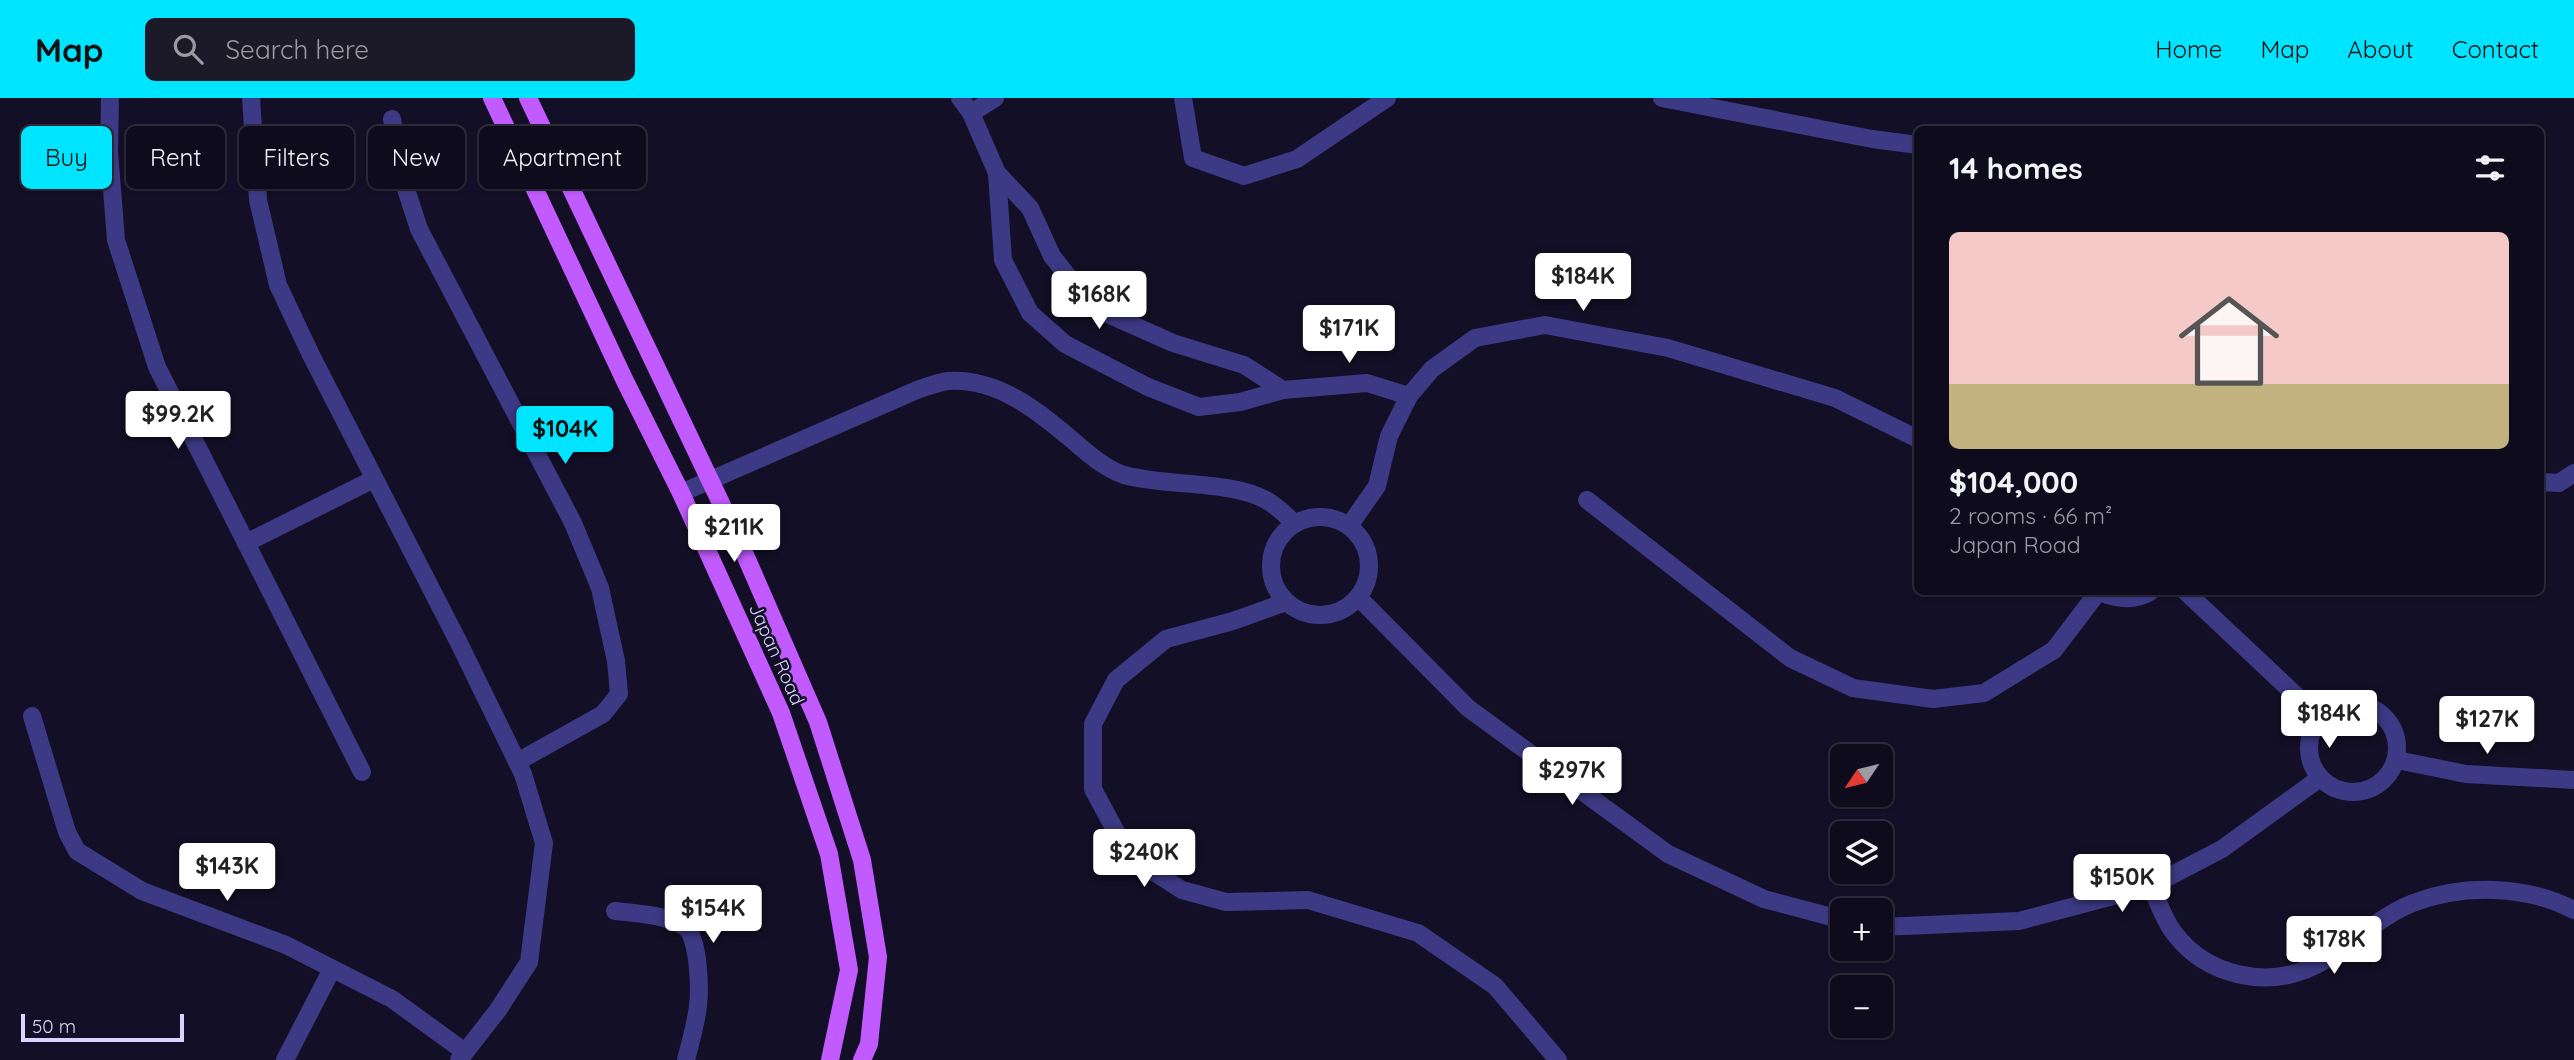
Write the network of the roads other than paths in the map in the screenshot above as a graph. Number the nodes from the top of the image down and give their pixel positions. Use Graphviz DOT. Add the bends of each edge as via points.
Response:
graph roads {
  1 [pos="110,98"];
  2 [pos="251,98"];
  3 [pos="492,98"];
  4 [pos="527,98"];
  5 [pos="960,98"];
  6 [pos="995,98"];
  7 [pos="1183,98"];
  8 [pos="1387,98"];
  9 [pos="1662,98"];
  10 [pos="971,113"];
  11 [pos="392,119"];
  12 [pos="1914,144"];
  13 [pos="997,173"];
  14 [pos="1283,390"];
  15 [pos="1409,396"];
  16 [pos="1914,437"];
  17 [pos="2574,473"];
  18 [pos="374,479"];
  19 [pos="709,480"];
  20 [pos="2544,482"];
  21 [pos="681,492"];
  22 [pos="1587,500"];
  23 [pos="1295,524"];
  24 [pos="1349,526"];
  25 [pos="246,543"];
  26 [pos="2096,595"];
  27 [pos="2105,595"];
  28 [pos="2141,595"];
  29 [pos="2189,595"];
  30 [pos="1359,598"];
  31 [pos="1286,602"];
  32 [pos="32,716"];
  33 [pos="2320,718"];
  34 [pos="2397,760"];
  35 [pos="517,762"];
  36 [pos="362,772"];
  37 [pos="2320,778"];
  38 [pos="2574,780"];
  39 [pos="2151,886"];
  40 [pos="2574,910"];
  41 [pos="615,911"];
  42 [pos="1830,916"];
  43 [pos="1893,926"];
  44 [pos="332,969"];
  45 [pos="462,1056"];
  46 [pos="285,1060"];
  47 [pos="686,1060"];
  48 [pos="830,1060"];
  49 [pos="862,1060"];
  50 [pos="1558,1060"];
  1 -- 25 [label="street" via="116,240 157,367"];
  2 -- 18 [label="street" via="258,200 278,285"];
  3 -- 21 [label="main road, Japan Road"];
  4 -- 19 [label="main road, Japan Road"];
  5 -- 10 [label="street"];
  6 -- 10 [label="street"];
  7 -- 8 [label="street" via="1194,158 1244,176 1297,159"];
  9 -- 12 [label="street"];
  10 -- 13 [label="street"];
  11 -- 35 [label="street" via="419,229 573,523 600,588 616,661 619,694 603,714"];
  13 -- 14 [label="street" via="1030,208 1052,256 1092,307 1173,343 1244,365"];
  13 -- 14 [label="street" via="1003,260 1030,313 1065,344 1148,387 1199,407"];
  14 -- 15 [label="street" via="1367,383"];
  15 -- 16 [label="street" via="1432,369 1475,338 1545,325 1668,348 1835,398"];
  15 -- 24 [label="street" via="1389,436 1377,486"];
  17 -- 20 [label="street" via="2559,483"];
  18 -- 25 [label="street"];
  18 -- 35 [label="street"];
  19 -- 21 [label="street"];
  19 -- 23 [label="street" via="917,390 948,381 1010,394 1087,454 1122,474 1178,485 1226,487 1265,499"];
  19 -- 49 [label="main road, Japan Road" via="818,722 862,860 878,957 869,1044"];
  21 -- 48 [label="main road, Japan Road" via="781,713 829,854 849,970"];
  22 -- 26 [label="street" via="1790,657 1853,688 1933,699 1984,693 2054,650"];
  23 -- 24 [label="street" via="1322,517"];
  23 -- 31 [label="street" via="1283,533 1271,561 1277,590"];
  24 -- 30 [label="street" via="1367,552 1368,576"];
  25 -- 36 [label="street"];
  27 -- 28 [label="street" via="2128,599"];
  29 -- 33 [label="street"];
  30 -- 31 [label="street" via="1332,615 1315,616"];
  30 -- 42 [label="street" via="1468,708 1668,853 1764,899"];
  31 -- 50 [label="street" via="1166,639 1116,680 1093,724 1093,789 1129,856 1182,890 1226,902 1308,900 1418,933 1495,986"];
  32 -- 44 [label="street" via="77,851 142,891 286,945"];
  33 -- 34 [label="street" via="2344,704 2372,708 2394,729"];
  33 -- 37 [label="street" via="2309,743"];
  34 -- 37 [label="street" via="2385,779 2365,791 2335,789"];
  34 -- 38 [label="street" via="2466,774"];
  35 -- 45 [label="street" via="544,843 528,962"];
  37 -- 39 [label="street" via="2222,849"];
  39 -- 40 [label="street" via="2174,933 2200,959 2225,972 2261,977 2288,977 2316,965 2376,922 2413,903 2456,891 2533,894"];
  39 -- 43 [label="street" via="2019,921"];
  41 -- 47 [label="street" via="647,914 678,924 693,938 698,1006"];
  44 -- 45 [label="street" via="392,999"];
  44 -- 46 [label="street"];
}
